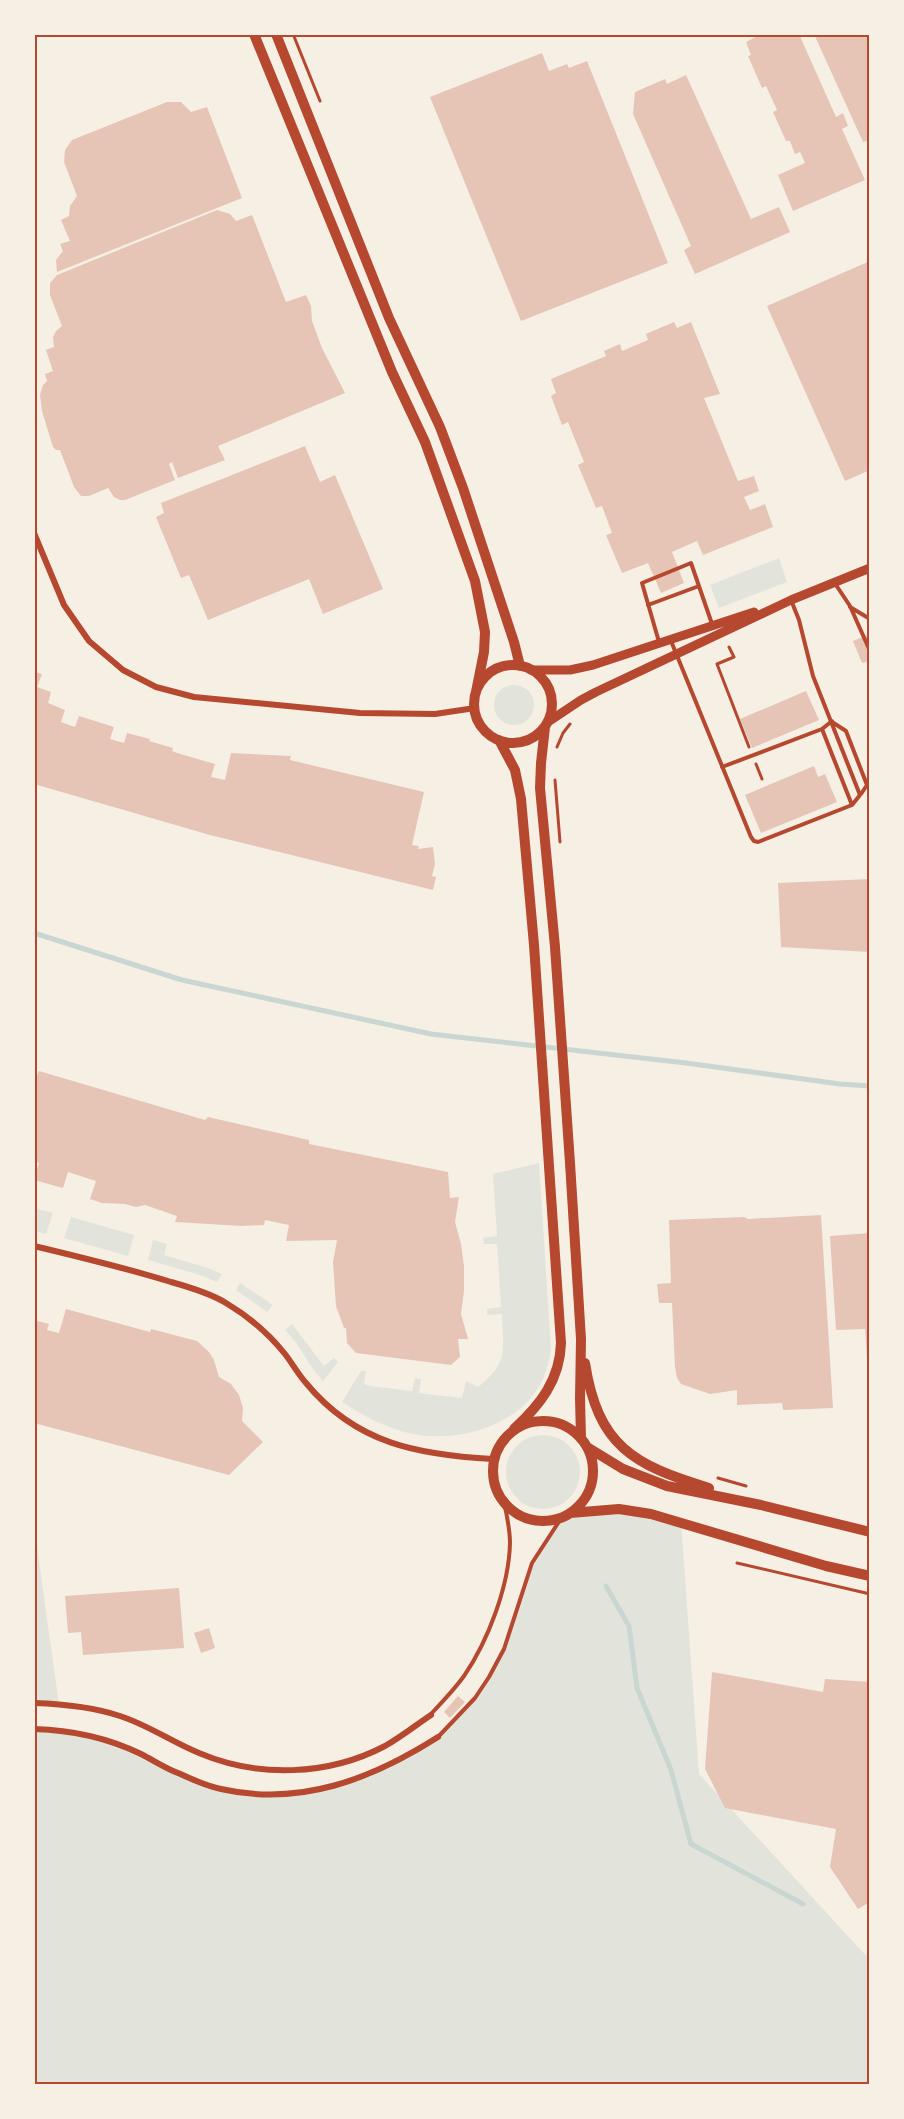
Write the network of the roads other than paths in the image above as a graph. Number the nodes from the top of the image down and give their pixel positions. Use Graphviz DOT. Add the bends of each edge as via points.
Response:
graph roads {
  1 [pos="254,34"];
  2 [pos="276,34"];
  3 [pos="34,533"];
  4 [pos="870,568"];
  5 [pos="834,582"];
  6 [pos="699,586"];
  7 [pos="790,600"];
  8 [pos="648,605"];
  9 [pos="850,606"];
  10 [pos="870,619"];
  11 [pos="713,626"];
  12 [pos="670,640"];
  13 [pos="659,643"];
  14 [pos="870,651"];
  15 [pos="676,655"];
  16 [pos="520,666"];
  17 [pos="531,670"];
  18 [pos="476,692"];
  19 [pos="475,708"];
  20 [pos="832,721"];
  21 [pos="547,724"];
  22 [pos="822,729"];
  23 [pos="499,740"];
  24 [pos="722,767"];
  25 [pos="860,795"];
  26 [pos="852,805"];
  27 [pos="34,1246"];
  28 [pos="581,1339"];
  29 [pos="514,1429"];
  30 [pos="584,1443"];
  31 [pos="493,1460"];
  32 [pos="504,1502"];
  33 [pos="761,1505"];
  34 [pos="566,1515"];
  35 [pos="870,1532"];
  36 [pos="870,1576"];
  37 [pos="34,1703"];
  38 [pos="431,1715"];
  39 [pos="34,1729"];
  40 [pos="438,1737"];
  1 -- 18 [label="main road" via="392,372 425,442 475,580 484,632"];
  2 -- 16 [label="main road" via="390,318 464,488"];
  3 -- 19 [label="street" via="64,605 89,641 123,670 156,687 194,697 360,713 435,714"];
  4 -- 5 [label="street"];
  5 -- 7 [label="street"];
  5 -- 9 [label="lane"];
  6 -- 8 [label="lane"];
  6 -- 8 [label="lane" via="691,564 642,582"];
  6 -- 11 [label="lane"];
  7 -- 11 [label="street"];
  7 -- 15 [label="street"];
  7 -- 20 [label="lane" via="813,676"];
  8 -- 13 [label="lane"];
  9 -- 10 [label="lane"];
  9 -- 14 [label="lane"];
  11 -- 12 [label="street"];
  12 -- 13 [label="street"];
  12 -- 15 [label="lane"];
  13 -- 17 [label="street" via="570,670"];
  15 -- 21 [label="street" via="580,700"];
  15 -- 24 [label="lane"];
  16 -- 17 [label="main road"];
  16 -- 18 [label="main road" via="493,671"];
  17 -- 21 [label="main road" via="550,692 552,710"];
  18 -- 19 [label="main road"];
  19 -- 23 [label="main road" via="482,727"];
  20 -- 22 [label="lane"];
  20 -- 25 [label="lane"];
  20 -- 25 [label="lane" via="846,731 867,785"];
  21 -- 23 [label="main road" via="537,735 522,742"];
  21 -- 28 [label="main road" via="540,788 555,947"];
  22 -- 24 [label="lane"];
  22 -- 26 [label="lane"];
  23 -- 29 [label="main road" via="519,786 534,945 561,1355 542,1400"];
  24 -- 26 [label="lane" via="754,841"];
  25 -- 26 [label="lane"];
  27 -- 31 [label="street" via="147,1274 226,1302 265,1333 327,1407 352,1426 409,1449"];
  28 -- 30 [label="main road"];
  28 -- 33 [label="main road" via="598,1416 621,1447 639,1461 668,1474"];
  29 -- 30 [label="main road" via="531,1422 550,1421 567,1427"];
  29 -- 31 [label="main road" via="501,1442"];
  30 -- 33 [label="main road" via="646,1480"];
  30 -- 34 [label="main road" via="592,1465 591,1483 584,1500"];
  31 -- 32 [label="main road" via="495,1486"];
  32 -- 34 [label="main road" via="526,1518 544,1521"];
  32 -- 38 [label="lane" via="509,1561 491,1624 465,1675"];
  33 -- 35 [label="main road"];
  34 -- 36 [label="main road" via="619,1509 651,1514"];
  34 -- 40 [label="lane" via="532,1563 504,1649 489,1677"];
  37 -- 38 [label="street" via="121,1716 201,1754 269,1771 330,1766 358,1757 386,1745"];
  39 -- 40 [label="street" via="60,1729 104,1740 220,1789 272,1794 316,1791 350,1782 404,1758"];
}
